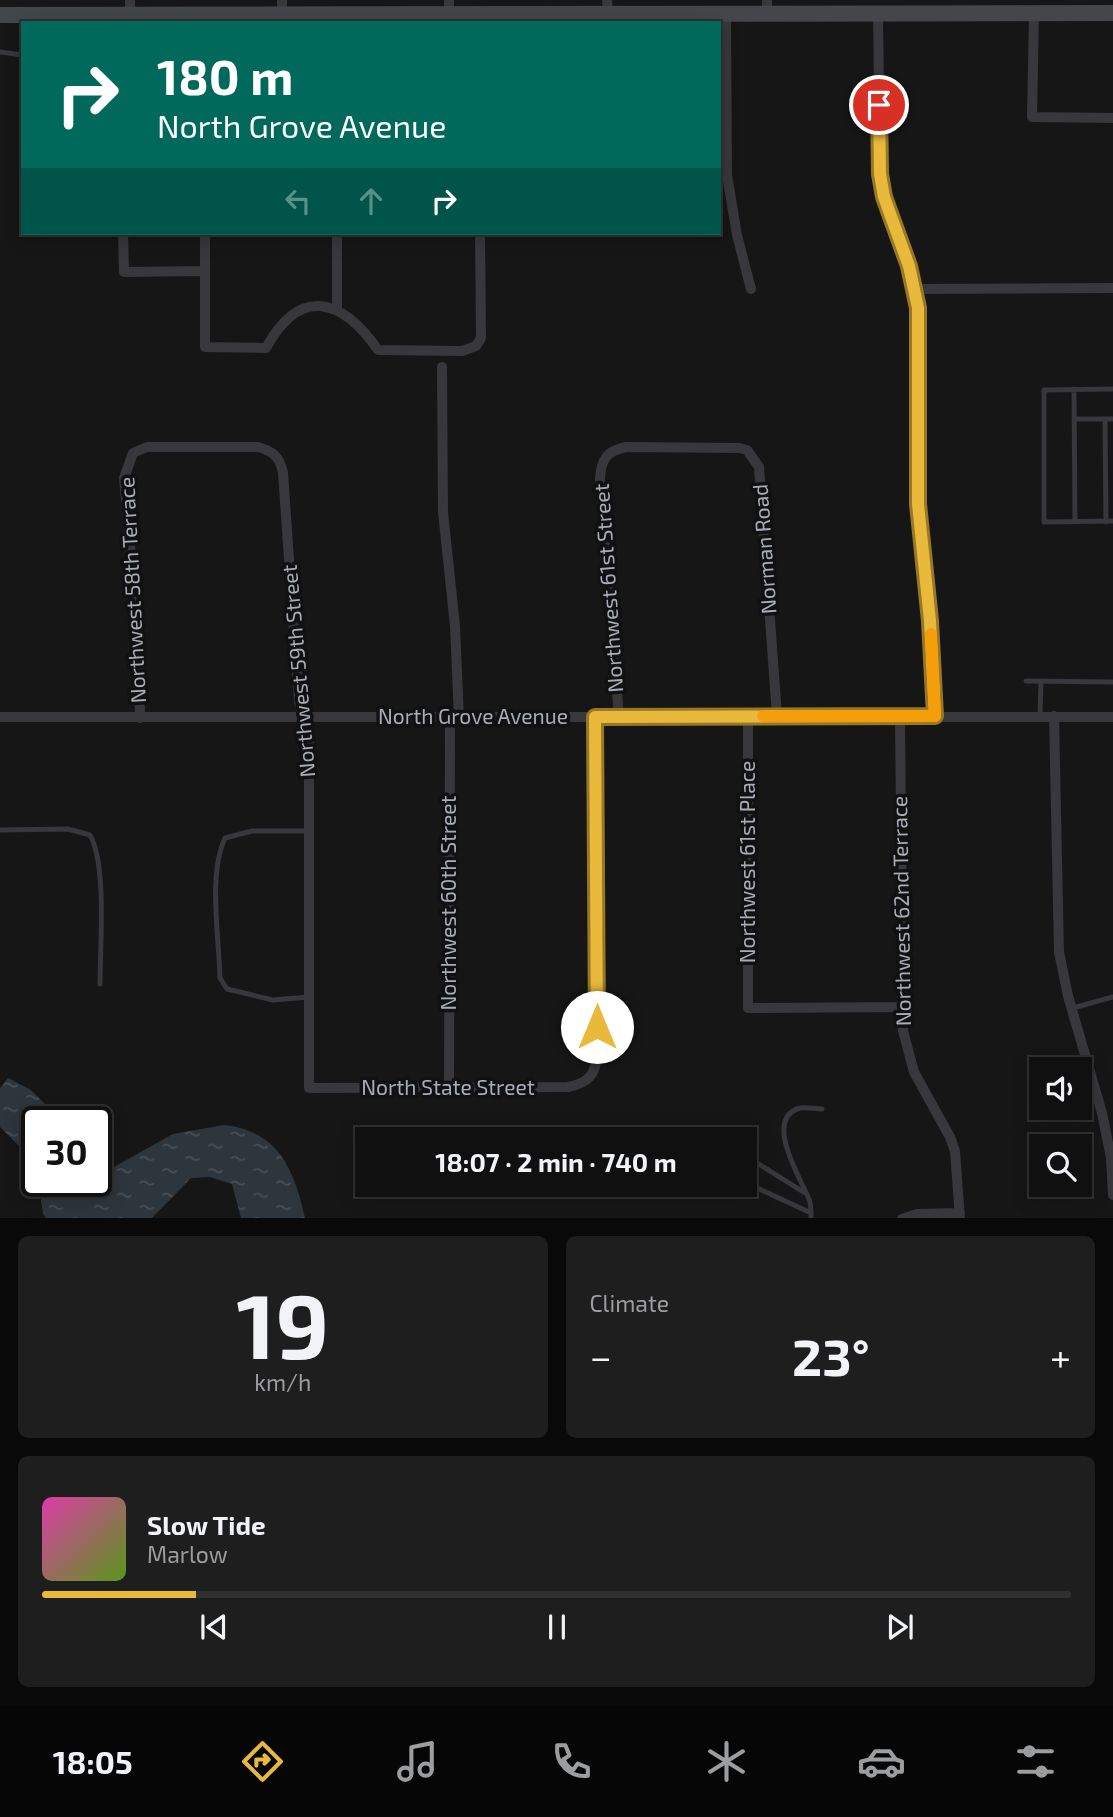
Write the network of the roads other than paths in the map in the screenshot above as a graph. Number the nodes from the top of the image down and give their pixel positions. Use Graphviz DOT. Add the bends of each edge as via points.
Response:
graph roads {
  1 [pos="282,7"];
  2 [pos="607,7"];
  3 [pos="767,7"];
  4 [pos="925,7"];
  5 [pos="1094,7"];
  6 [pos="449,8"];
  7 [pos="1024,9"];
  8 [pos="1113,13"];
  9 [pos="138,14"];
  10 [pos="878,14"];
  11 [pos="0,15"];
  12 [pos="726,15"];
  13 [pos="63,19"];
  14 [pos="108,19"];
  15 [pos="335,19"];
  16 [pos="479,19"];
  17 [pos="572,19"];
  18 [pos="0,52"];
  19 [pos="21,55"];
  20 [pos="1113,118"];
  21 [pos="123,235"];
  22 [pos="205,235"];
  23 [pos="337,235"];
  24 [pos="480,235"];
  25 [pos="205,271"];
  26 [pos="1113,288"];
  27 [pos="751,289"];
  28 [pos="915,289"];
  29 [pos="337,310"];
  30 [pos="442,367"];
  31 [pos="1074,389"];
  32 [pos="1113,389"];
  33 [pos="1074,419"];
  34 [pos="1105,419"];
  35 [pos="1113,419"];
  36 [pos="204,447"];
  37 [pos="683,447"];
  38 [pos="1074,522"];
  39 [pos="1109,522"];
  40 [pos="1026,681"];
  41 [pos="1041,682"];
  42 [pos="1113,682"];
  43 [pos="748,716"];
  44 [pos="777,716"];
  45 [pos="935,716"];
  46 [pos="1040,716"];
  47 [pos="1054,716"];
  48 [pos="0,717"];
  49 [pos="303,717"];
  50 [pos="595,717"];
  51 [pos="619,717"];
  52 [pos="900,717"];
  53 [pos="1113,717"];
  54 [pos="141,718"];
  55 [pos="454,718"];
  56 [pos="0,830"];
  57 [pos="309,831"];
  58 [pos="100,985"];
  59 [pos="309,997"];
  60 [pos="1113,997"];
  61 [pos="902,1007"];
  62 [pos="1072,1008"];
  63 [pos="586,1082"];
  64 [pos="309,1088"];
  65 [pos="449,1088"];
  66 [pos="822,1109"];
  67 [pos="757,1163"];
  68 [pos="757,1188"];
  69 [pos="806,1193"];
  70 [pos="1113,1195"];
  71 [pos="811,1216"];
  72 [pos="960,1216"];
  73 [pos="905,1218"];
  1 -- 9 [label="main road"];
  1 -- 15 [label="main road"];
  2 -- 12 [label="main road"];
  2 -- 17 [label="main road"];
  3 -- 10 [label="main road"];
  3 -- 12 [label="main road"];
  4 -- 7 [label="main road"];
  4 -- 10 [label="main road"];
  5 -- 7 [label="main road"];
  5 -- 8 [label="main road"];
  6 -- 15 [label="main road"];
  6 -- 16 [label="main road"];
  7 -- 20 [label="street" via="1032,117"];
  9 -- 14 [label="main road"];
  10 -- 28 [label="street" via="880,174"];
  11 -- 13 [label="main road"];
  12 -- 27 [label="street" via="727,175"];
  13 -- 14 [label="main road"];
  16 -- 17 [label="main road"];
  18 -- 19 [label="lane"];
  21 -- 25 [label="street" via="124,272"];
  22 -- 25 [label="street"];
  23 -- 29 [label="street"];
  24 -- 29 [label="street" via="481,338 476,346 462,351 378,350 350,317"];
  25 -- 29 [label="street" via="205,347 266,348 295,313 308,308"];
  26 -- 28 [label="street"];
  28 -- 45 [label="street" via="918,504"];
  30 -- 55 [label="street, Northwest 60th Street" via="442,491 455,626"];
  31 -- 32 [label="lane"];
  31 -- 33 [label="lane"];
  31 -- 38 [label="lane" via="1044,390 1044,522"];
  33 -- 34 [label="lane"];
  33 -- 38 [label="lane"];
  34 -- 35 [label="lane"];
  34 -- 39 [label="lane"];
  36 -- 49 [label="street, Northwest 59th Street" via="258,447 276,455 281,463"];
  36 -- 54 [label="street, Northwest 58th Terrace" via="138,449 125,466"];
  37 -- 44 [label="street, Norman Road" via="739,447 747,450 759,467"];
  37 -- 51 [label="street, Northwest 61st Street" via="614,449 601,467"];
  38 -- 39 [label="lane"];
  40 -- 41 [label="lane"];
  41 -- 42 [label="lane"];
  41 -- 46 [label="lane"];
  43 -- 44 [label="street, North Grove Avenue"];
  43 -- 51 [label="street, North Grove Avenue"];
  43 -- 61 [label="street, Northwest 61st Place" via="748,1008"];
  44 -- 52 [label="street, North Grove Avenue"];
  45 -- 46 [label="street, North Grove Avenue"];
  45 -- 52 [label="street, North Grove Avenue"];
  46 -- 47 [label="street, North Grove Avenue"];
  47 -- 53 [label="street, North Grove Avenue"];
  47 -- 62 [label="street" via="1056,930"];
  48 -- 54 [label="street, North Grove Avenue"];
  49 -- 54 [label="street, North Grove Avenue"];
  49 -- 55 [label="street, North Grove Avenue"];
  49 -- 57 [label="street, Northwest 59th Street" via="309,737"];
  50 -- 51 [label="street, North Grove Avenue"];
  50 -- 55 [label="street, North Grove Avenue"];
  50 -- 63 [label="street, Northwest 61st Street" via="597,1054 594,1074"];
  52 -- 61 [label="street, Northwest 62nd Terrace"];
  55 -- 65 [label="street, Northwest 60th Street"];
  56 -- 58 [label="lane" via="68,830 90,835 99,867"];
  57 -- 59 [label="street, Northwest 59th Street"];
  57 -- 59 [label="lane" via="252,831 225,838 217,855 220,978 227,989 273,1000"];
  59 -- 64 [label="street, Northwest 59th Street"];
  60 -- 62 [label="lane"];
  61 -- 72 [label="street, Northwest 62nd Terrace" via="914,1072 955,1152"];
  62 -- 70 [label="street" via="1102,1113"];
  63 -- 65 [label="street, North State Street" via="568,1087"];
  64 -- 65 [label="street, North State Street"];
  66 -- 69 [label="lane" via="800,1108 791,1113 786,1125 788,1156"];
  67 -- 69 [label="lane"];
  68 -- 71 [label="lane"];
  69 -- 71 [label="lane"];
  72 -- 73 [label="street" via="917,1214"];
}
